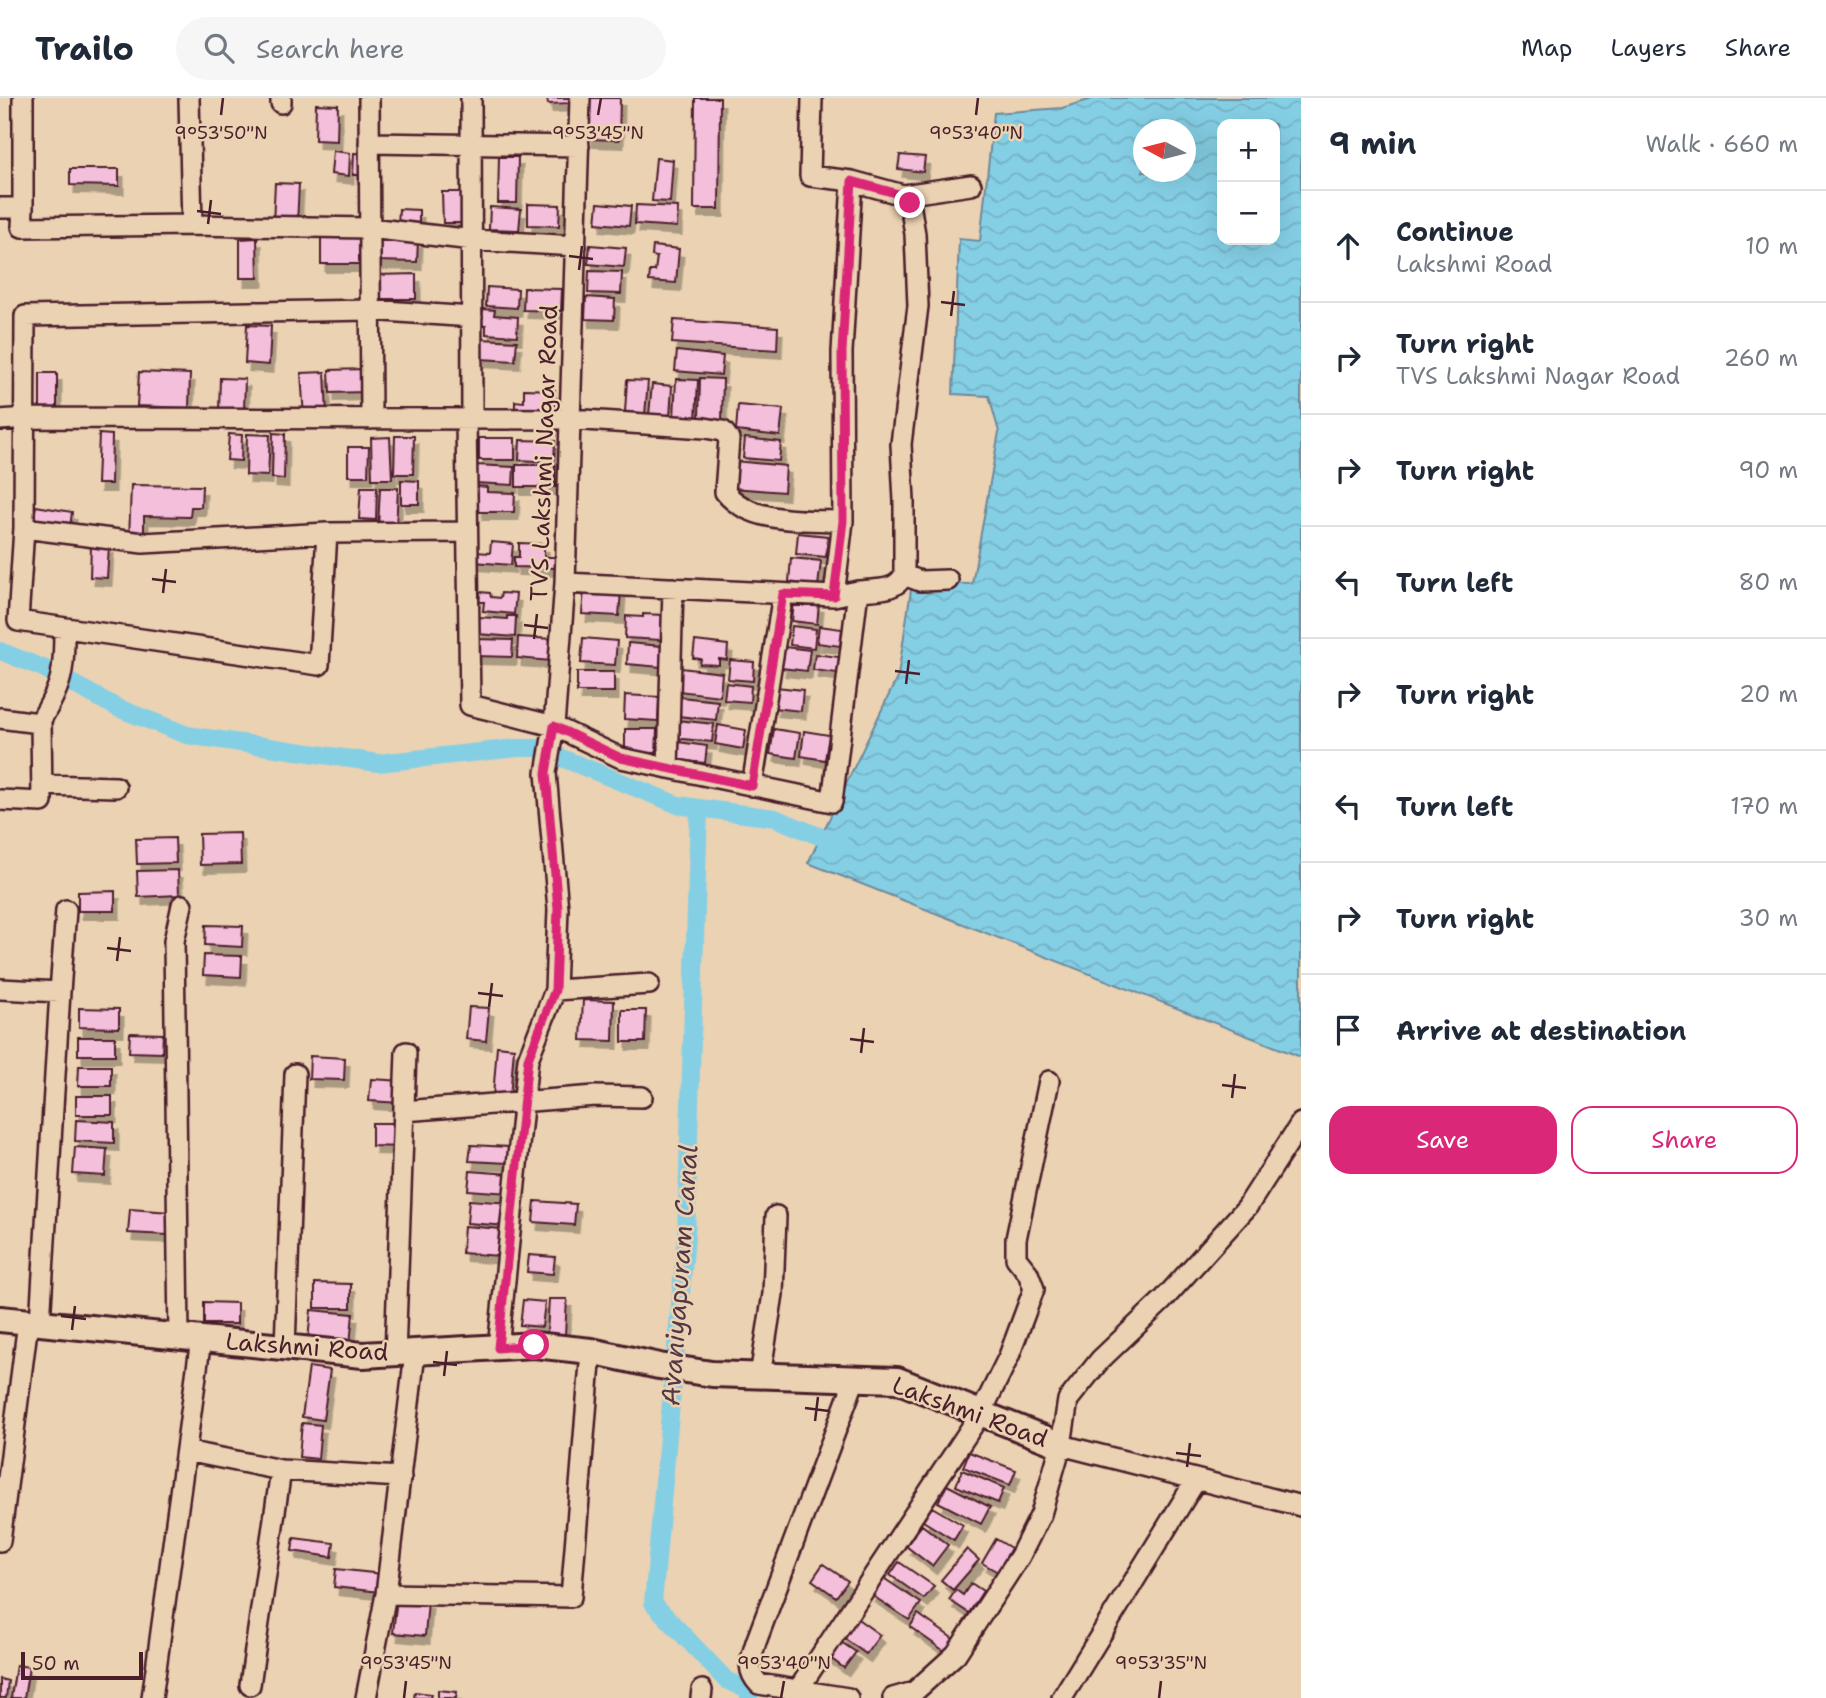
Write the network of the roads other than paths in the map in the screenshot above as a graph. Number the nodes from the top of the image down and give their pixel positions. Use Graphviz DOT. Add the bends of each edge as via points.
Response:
graph roads {
  1 [pos="23,98"];
  2 [pos="189,98"];
  3 [pos="369,98"];
  4 [pos="471,98"];
  5 [pos="580,98"];
  6 [pos="812,98"];
  7 [pos="369,143"];
  8 [pos="472,146"];
  9 [pos="579,146"];
  10 [pos="852,181"];
  11 [pos="971,186"];
  12 [pos="902,195"];
  13 [pos="0,208"];
  14 [pos="23,208"];
  15 [pos="192,225"];
  16 [pos="369,229"];
  17 [pos="473,240"];
  18 [pos="576,246"];
  19 [pos="370,310"];
  20 [pos="472,317"];
  21 [pos="26,418"];
  22 [pos="371,419"];
  23 [pos="469,419"];
  24 [pos="570,419"];
  25 [pos="0,420"];
  26 [pos="843,521"];
  27 [pos="24,528"];
  28 [pos="467,532"];
  29 [pos="327,533"];
  30 [pos="904,575"];
  31 [pos="948,580"];
  32 [pos="565,583"];
  33 [pos="673,588"];
  34 [pos="858,591"];
  35 [pos="783,594"];
  36 [pos="834,596"];
  37 [pos="64,628"];
  38 [pos="0,718"];
  39 [pos="41,721"];
  40 [pos="554,726"];
  41 [pos="668,768"];
  42 [pos="42,785"];
  43 [pos="752,786"];
  44 [pos="116,787"];
  45 [pos="0,800"];
  46 [pos="182,905"];
  47 [pos="66,910"];
  48 [pos="649,984"];
  49 [pos="0,989"];
  50 [pos="555,990"];
  51 [pos="60,992"];
  52 [pos="406,1052"];
  53 [pos="295,1074"];
  54 [pos="1049,1081"];
  55 [pos="642,1097"];
  56 [pos="524,1103"];
  57 [pos="404,1111"];
  58 [pos="1301,1122"];
  59 [pos="775,1216"];
  60 [pos="0,1319"];
  61 [pos="34,1322"];
  62 [pos="190,1338"];
  63 [pos="285,1347"];
  64 [pos="498,1348"];
  65 [pos="591,1351"];
  66 [pos="405,1354"];
  67 [pos="760,1376"];
  68 [pos="855,1379"];
  69 [pos="981,1413"];
  70 [pos="1061,1445"];
  71 [pos="186,1451"];
  72 [pos="281,1469"];
  73 [pos="401,1476"];
  74 [pos="1196,1480"];
  75 [pos="1301,1506"];
  76 [pos="0,1541"];
  77 [pos="386,1594"];
  78 [pos="250,1685"];
  79 [pos="798,1690"];
  80 [pos="152,1698"];
  81 [pos="366,1698"];
  82 [pos="848,1698"];
  83 [pos="893,1698"];
  84 [pos="1062,1698"];
  1 -- 14 [label="street"];
  2 -- 15 [label="street"];
  3 -- 7 [label="street"];
  4 -- 8 [label="street"];
  5 -- 9 [label="street, TVS Lakshmi Nagar Road"];
  6 -- 10 [label="street" via="810,176"];
  7 -- 8 [label="street"];
  7 -- 16 [label="street"];
  8 -- 9 [label="street"];
  8 -- 17 [label="street"];
  9 -- 18 [label="street, TVS Lakshmi Nagar Road"];
  10 -- 12 [label="street"];
  10 -- 26 [label="street" via="842,352"];
  11 -- 12 [label="street"];
  12 -- 30 [label="street" via="910,203 915,234 918,306 901,444"];
  13 -- 14 [label="street"];
  14 -- 15 [label="street" via="22,227"];
  15 -- 16 [label="street"];
  16 -- 17 [label="street"];
  16 -- 19 [label="street"];
  17 -- 18 [label="street"];
  17 -- 20 [label="street"];
  18 -- 24 [label="street, TVS Lakshmi Nagar Road"];
  19 -- 20 [label="street"];
  19 -- 21 [label="street" via="25,316"];
  19 -- 22 [label="street"];
  20 -- 23 [label="street"];
  21 -- 22 [label="street"];
  21 -- 25 [label="street"];
  21 -- 27 [label="street"];
  22 -- 23 [label="street"];
  23 -- 24 [label="street"];
  23 -- 28 [label="street"];
  24 -- 26 [label="street" via="723,431 729,439 725,492 733,503 793,520"];
  24 -- 32 [label="street, TVS Lakshmi Nagar Road"];
  26 -- 36 [label="street"];
  27 -- 29 [label="street" via="143,543"];
  27 -- 37 [label="street" via="18,621"];
  28 -- 29 [label="street"];
  28 -- 40 [label="street" via="470,705"];
  29 -- 37 [label="street" via="319,664"];
  30 -- 31 [label="street" via="920,581"];
  30 -- 34 [label="street" via="893,587"];
  32 -- 33 [label="street"];
  32 -- 40 [label="street, TVS Lakshmi Nagar Road"];
  33 -- 35 [label="street"];
  33 -- 41 [label="street"];
  34 -- 36 [label="street"];
  34 -- 43 [label="street" via="832,802"];
  35 -- 36 [label="street"];
  35 -- 43 [label="street"];
  37 -- 39 [label="street" via="64,668 58,691"];
  38 -- 39 [label="street"];
  39 -- 42 [label="street"];
  40 -- 41 [label="street" via="621,758"];
  40 -- 50 [label="street, TVS Lakshmi Nagar Road" via="546,773 558,909"];
  41 -- 43 [label="street"];
  42 -- 44 [label="street"];
  42 -- 45 [label="street" via="42,802"];
  46 -- 62 [label="street" via="174,941"];
  47 -- 51 [label="street"];
  48 -- 50 [label="street"];
  49 -- 51 [label="street"];
  50 -- 56 [label="street, TVS Lakshmi Nagar Road" via="528,1059"];
  51 -- 61 [label="street"];
  52 -- 57 [label="street"];
  53 -- 63 [label="street"];
  54 -- 69 [label="street" via="1016,1239 1016,1258 1034,1289"];
  55 -- 56 [label="street"];
  56 -- 57 [label="street"];
  56 -- 64 [label="street, TVS Lakshmi Nagar Road"];
  57 -- 66 [label="street"];
  58 -- 70 [label="street" via="1247,1207 1163,1300 1100,1360 1068,1400"];
  59 -- 67 [label="street" via="773,1294"];
  60 -- 61 [label="street, Lakshmi Road"];
  61 -- 62 [label="street, Lakshmi Road"];
  61 -- 76 [label="street"];
  62 -- 63 [label="street, Lakshmi Road"];
  62 -- 71 [label="street"];
  63 -- 66 [label="street, Lakshmi Road"];
  64 -- 65 [label="street, Lakshmi Road" via="534,1345"];
  64 -- 66 [label="street, Lakshmi Road"];
  65 -- 67 [label="street, Lakshmi Road" via="712,1374"];
  65 -- 77 [label="street" via="571,1597"];
  66 -- 73 [label="street"];
  67 -- 68 [label="street, Lakshmi Road"];
  68 -- 69 [label="street, Lakshmi Road" via="897,1380"];
  68 -- 79 [label="street" via="750,1664 751,1676 759,1684"];
  69 -- 70 [label="street, Lakshmi Road"];
  69 -- 79 [label="street"];
  70 -- 74 [label="street"];
  70 -- 83 [label="street" via="1041,1514 1020,1556 956,1654 914,1692"];
  71 -- 72 [label="street"];
  71 -- 80 [label="street"];
  72 -- 73 [label="street"];
  72 -- 78 [label="street"];
  73 -- 77 [label="street"];
  74 -- 75 [label="street"];
  74 -- 84 [label="street"];
  77 -- 81 [label="street"];
  79 -- 82 [label="street"];
}
